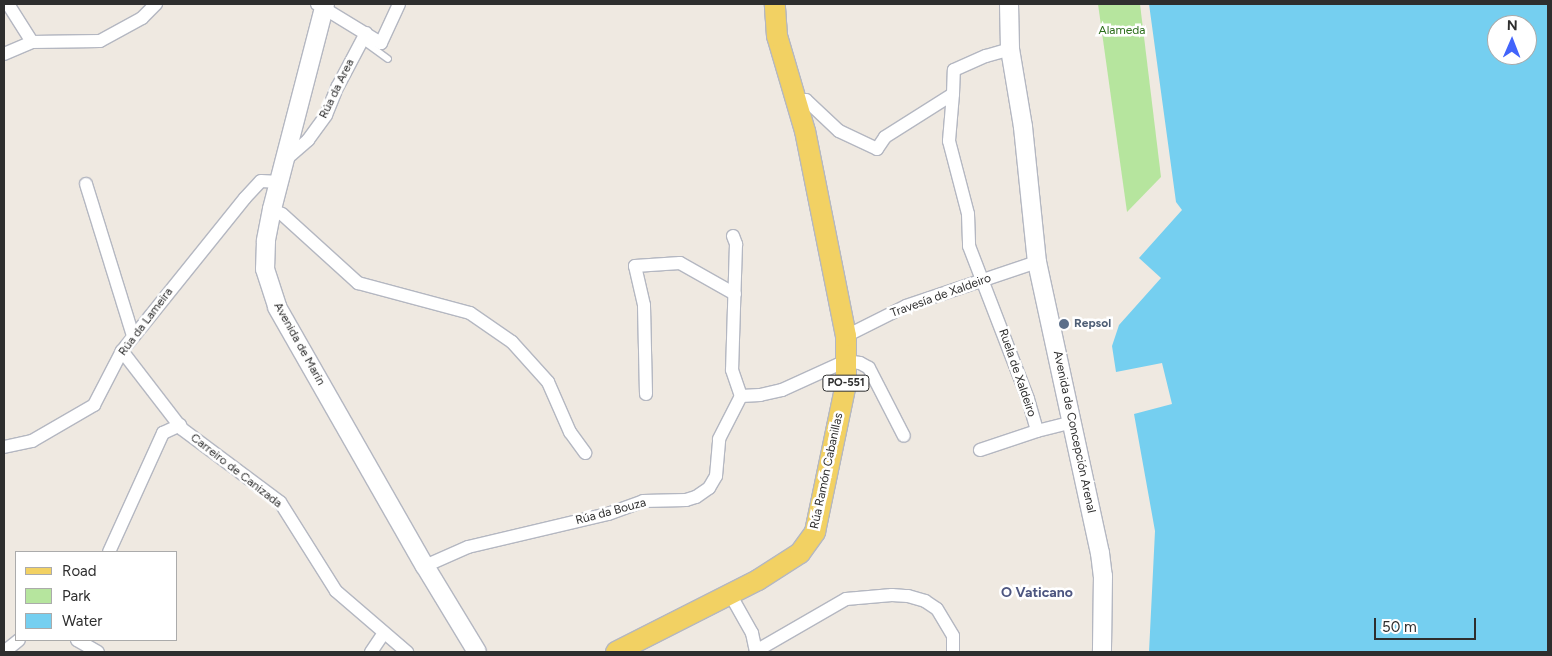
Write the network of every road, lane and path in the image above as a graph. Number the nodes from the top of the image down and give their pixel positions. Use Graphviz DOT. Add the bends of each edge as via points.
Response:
graph roads {
  1 [pos="8,4"];
  2 [pos="156,4"];
  3 [pos="399,4"];
  4 [pos="775,4"];
  5 [pos="1009,4"];
  6 [pos="322,5"];
  7 [pos="364,37"];
  8 [pos="32,42"];
  9 [pos="1010,49"];
  10 [pos="4,54"];
  11 [pos="388,59"];
  12 [pos="953,94"];
  13 [pos="797,100"];
  14 [pos="284,161"];
  15 [pos="279,182"];
  16 [pos="86,184"];
  17 [pos="272,209"];
  18 [pos="732,236"];
  19 [pos="1037,262"];
  20 [pos="984,280"];
  21 [pos="735,294"];
  22 [pos="133,336"];
  23 [pos="846,336"];
  24 [pos="122,351"];
  25 [pos="846,361"];
  26 [pos="646,394"];
  27 [pos="741,396"];
  28 [pos="1072,422"];
  29 [pos="180,425"];
  30 [pos="1037,431"];
  31 [pos="904,436"];
  32 [pos="4,447"];
  33 [pos="980,450"];
  34 [pos="585,453"];
  35 [pos="110,551"];
  36 [pos="424,566"];
  37 [pos="730,594"];
  38 [pos="384,634"];
  39 [pos="17,641"];
  40 [pos="80,641"];
  41 [pos="4,652"];
  42 [pos="98,652"];
  43 [pos="372,652"];
  44 [pos="407,652"];
  45 [pos="476,652"];
  46 [pos="616,652"];
  47 [pos="756,652"];
  48 [pos="953,652"];
  49 [pos="1102,652"];
  1 -- 8 [label="street"];
  2 -- 8 [label="street" via="142,18 100,41"];
  3 -- 7 [label="street" via="380,43"];
  4 -- 13 [label="main road, Rúa Ramón Cabanillas / PO-551" via="777,36"];
  5 -- 9 [label="main road, Avenida de Concepción Arenal"];
  6 -- 7 [label="street"];
  6 -- 14 [label="main road, Avenida de Marín"];
  7 -- 11 [label="lane"];
  7 -- 14 [label="street, Rúa da Area" via="326,115 308,140"];
  8 -- 10 [label="street"];
  9 -- 12 [label="street, Ruela de Xaldeiro" via="954,70"];
  9 -- 19 [label="main road, Avenida de Concepción Arenal" via="1023,126"];
  12 -- 13 [label="street" via="885,137 878,149 838,131 806,100"];
  12 -- 20 [label="street, Ruela de Xaldeiro" via="949,141 968,214 969,246"];
  13 -- 23 [label="main road, Rúa Ramón Cabanillas / PO-551"];
  14 -- 15 [label="main road, Avenida de Marín"];
  15 -- 17 [label="main road, Avenida de Marín"];
  15 -- 22 [label="street, Rúa da Lameira" via="261,181"];
  16 -- 22 [label="street"];
  17 -- 34 [label="street" via="282,214 358,283 470,313 512,342 548,382 570,432"];
  17 -- 36 [label="main road, Avenida de Marín" via="265,269 277,307"];
  18 -- 21 [label="street" via="736,244"];
  19 -- 20 [label="street, Travesía de Xaldeiro"];
  19 -- 28 [label="main road, Avenida de Concepción Arenal"];
  20 -- 23 [label="street, Travesía de Xaldeiro" via="906,306"];
  20 -- 30 [label="street, Ruela de Xaldeiro"];
  21 -- 26 [label="street" via="680,263 635,266 644,305"];
  21 -- 27 [label="street" via="732,370"];
  22 -- 24 [label="street, Rúa da Lameira"];
  23 -- 25 [label="main road, Rúa Ramón Cabanillas / PO-551"];
  24 -- 29 [label="street, Carreiro de Canizada"];
  24 -- 32 [label="street, Rúa da Lameira" via="94,405 32,440"];
  25 -- 27 [label="street" via="782,390"];
  25 -- 31 [label="street" via="869,368"];
  25 -- 37 [label="main road, Rúa Ramón Cabanillas / PO-551" via="846,383 814,532 800,553"];
  27 -- 36 [label="street, Rúa da Bouza" via="719,440 716,476 709,488 696,497 643,501 608,514 468,547"];
  28 -- 30 [label="street, Ruela de Xaldeiro"];
  28 -- 49 [label="main road, Avenida de Concepción Arenal" via="1101,560"];
  29 -- 35 [label="street, Carreiro de Canizada" via="163,433"];
  29 -- 38 [label="street, Carreiro de Canizada" via="280,502 336,591"];
  30 -- 33 [label="street"];
  36 -- 45 [label="main road, Avenida de Marín"];
  37 -- 46 [label="main road, Rúa Ramón Cabanillas / PO-551"];
  37 -- 47 [label="street" via="752,633"];
  38 -- 43 [label="street"];
  38 -- 44 [label="street, Carreiro de Canizada"];
  39 -- 41 [label="street"];
  40 -- 42 [label="street"];
  47 -- 48 [label="street" via="846,599 892,595 925,601 937,609 953,636"];
}
